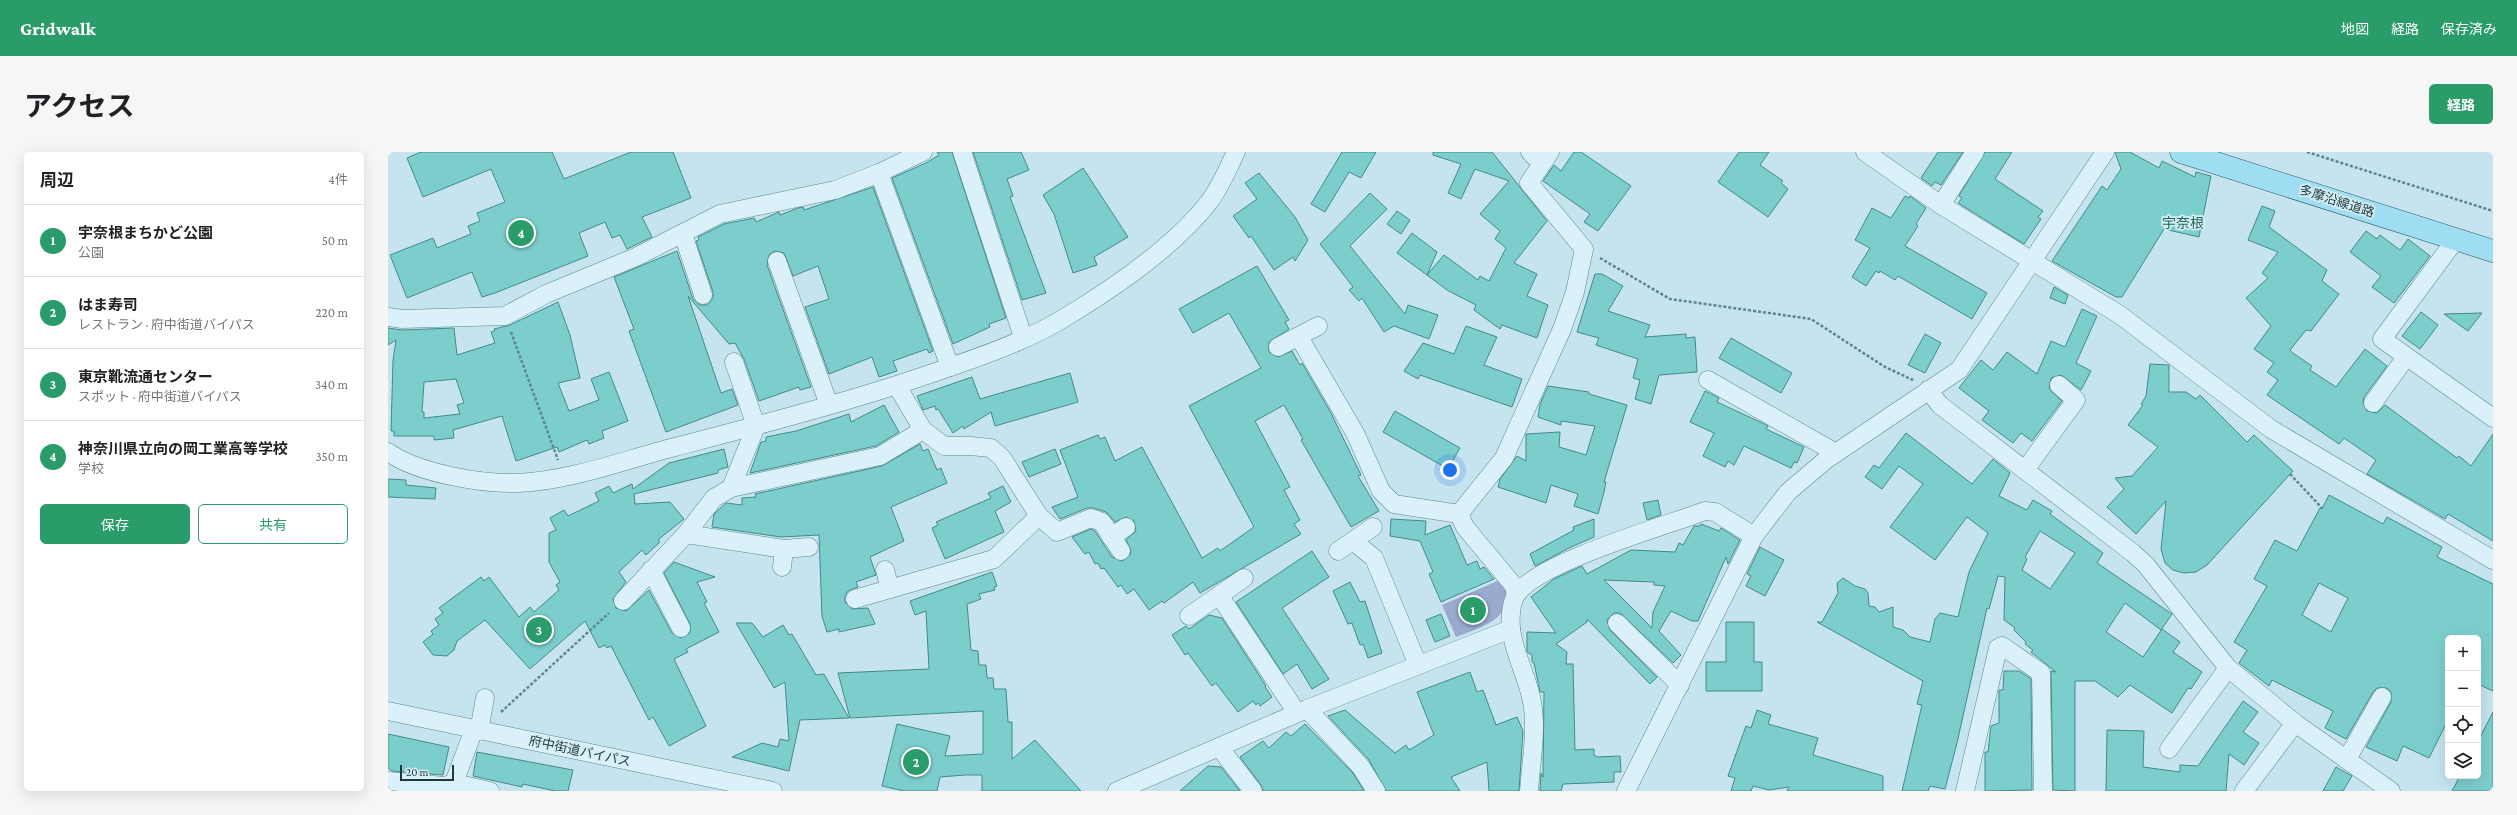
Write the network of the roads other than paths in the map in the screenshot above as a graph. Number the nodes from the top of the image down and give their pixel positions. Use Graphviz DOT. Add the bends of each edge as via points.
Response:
graph roads {
  1 [pos="923,152"];
  2 [pos="962,152"];
  3 [pos="1236,152"];
  4 [pos="1865,152"];
  5 [pos="1975,152"];
  6 [pos="2105,152"];
  7 [pos="2181,152"];
  8 [pos="1541,156"];
  9 [pos="879,174"];
  10 [pos="1941,205"];
  11 [pos="683,234"];
  12 [pos="2456,239"];
  13 [pos="2493,250"];
  14 [pos="777,261"];
  15 [pos="2032,261"];
  16 [pos="703,295"];
  17 [pos="388,317"];
  18 [pos="1318,326"];
  19 [pos="1023,337"];
  20 [pos="1299,337"];
  21 [pos="1278,347"];
  22 [pos="2406,357"];
  23 [pos="734,362"];
  24 [pos="950,367"];
  25 [pos="1708,380"];
  26 [pos="2059,385"];
  27 [pos="897,386"];
  28 [pos="1928,390"];
  29 [pos="2372,403"];
  30 [pos="829,405"];
  31 [pos="2493,418"];
  32 [pos="756,426"];
  33 [pos="923,430"];
  34 [pos="388,452"];
  35 [pos="1836,452"];
  36 [pos="2025,470"];
  37 [pos="731,488"];
  38 [pos="1460,514"];
  39 [pos="1039,516"];
  40 [pos="1373,527"];
  41 [pos="686,534"];
  42 [pos="1754,536"];
  43 [pos="1119,538"];
  44 [pos="1353,541"];
  45 [pos="809,547"];
  46 [pos="784,549"];
  47 [pos="1338,551"];
  48 [pos="2493,560"];
  49 [pos="782,567"];
  50 [pos="650,570"];
  51 [pos="885,570"];
  52 [pos="1244,578"];
  53 [pos="890,589"];
  54 [pos="1219,595"];
  55 [pos="1516,595"];
  56 [pos="855,599"];
  57 [pos="623,601"];
  58 [pos="1189,616"];
  59 [pos="1617,623"];
  60 [pos="681,628"];
  61 [pos="1510,629"];
  62 [pos="1418,665"];
  63 [pos="2228,668"];
  64 [pos="1680,685"];
  65 [pos="2382,697"];
  66 [pos="484,698"];
  67 [pos="388,711"];
  68 [pos="1302,711"];
  69 [pos="2295,723"];
  70 [pos="477,730"];
  71 [pos="1219,747"];
  72 [pos="2169,749"];
  73 [pos="2347,759"];
  74 [pos="388,781"];
  75 [pos="454,783"];
  76 [pos="704,784"];
  77 [pos="489,791"];
  78 [pos="772,791"];
  79 [pos="1117,791"];
  80 [pos="1253,791"];
  81 [pos="1376,791"];
  82 [pos="1529,791"];
  83 [pos="1626,791"];
  84 [pos="1965,791"];
  85 [pos="2043,791"];
  86 [pos="2244,791"];
  87 [pos="2391,791"];
  1 -- 9 [label="street"];
  2 -- 19 [label="street"];
  3 -- 19 [label="street" via="1210,201 1182,233 1133,271 1062,319"];
  4 -- 10 [label="street"];
  5 -- 10 [label="street"];
  6 -- 15 [label="street"];
  7 -- 12 [label="main road, 多摩沿線道路"];
  8 -- 38 [label="street" via="1528,182 1584,249 1575,292 1562,329 1504,458"];
  9 -- 11 [label="street" via="835,190 720,214"];
  9 -- 24 [label="street"];
  10 -- 15 [label="street"];
  11 -- 16 [label="street"];
  11 -- 17 [label="street" via="636,257 546,294 505,316 409,319"];
  12 -- 13 [label="main road, 多摩沿線道路"];
  12 -- 22 [label="street" via="2382,339"];
  14 -- 30 [label="street"];
  15 -- 28 [label="street" via="1959,370"];
  15 -- 48 [label="street" via="2120,315 2271,429"];
  18 -- 20 [label="street"];
  19 -- 24 [label="street" via="984,356"];
  20 -- 21 [label="street"];
  20 -- 38 [label="street" via="1355,433 1381,492 1394,504"];
  22 -- 29 [label="street"];
  22 -- 31 [label="street"];
  23 -- 32 [label="street"];
  24 -- 27 [label="street"];
  25 -- 35 [label="street"];
  26 -- 36 [label="street" via="2076,400"];
  27 -- 30 [label="street"];
  27 -- 33 [label="street"];
  28 -- 35 [label="street"];
  28 -- 36 [label="street" via="1940,405"];
  30 -- 32 [label="street"];
  32 -- 34 [label="street" via="564,476 518,483 483,481 428,470"];
  32 -- 37 [label="street"];
  33 -- 37 [label="street" via="880,456"];
  33 -- 39 [label="street" via="944,446 991,448 1002,458"];
  35 -- 42 [label="street" via="1788,492"];
  36 -- 63 [label="street" via="2146,566"];
  37 -- 41 [label="street" via="714,498"];
  38 -- 55 [label="street" via="1465,527 1514,586"];
  39 -- 43 [label="street" via="1058,532 1090,518 1102,522"];
  39 -- 53 [label="street" via="994,560"];
  40 -- 44 [label="street"];
  41 -- 46 [label="street"];
  41 -- 50 [label="street"];
  42 -- 55 [label="street" via="1715,512 1705,511 1620,540 1538,576"];
  42 -- 64 [label="street"];
  44 -- 47 [label="street"];
  44 -- 62 [label="street" via="1374,558"];
  45 -- 46 [label="street"];
  46 -- 49 [label="street"];
  50 -- 57 [label="street"];
  50 -- 60 [label="street"];
  51 -- 53 [label="street"];
  52 -- 54 [label="street"];
  53 -- 56 [label="street"];
  54 -- 58 [label="street"];
  54 -- 68 [label="street"];
  55 -- 61 [label="street"];
  59 -- 64 [label="street"];
  61 -- 62 [label="street"];
  61 -- 82 [label="street" via="1532,699 1533,748"];
  62 -- 68 [label="street"];
  63 -- 69 [label="street"];
  63 -- 72 [label="street"];
  64 -- 83 [label="street"];
  65 -- 73 [label="street"];
  66 -- 70 [label="street"];
  67 -- 70 [label="street, 府中街道バイパス"];
  68 -- 71 [label="street"];
  68 -- 81 [label="street" via="1361,767"];
  69 -- 73 [label="street"];
  69 -- 86 [label="street"];
  70 -- 75 [label="street"];
  70 -- 76 [label="street, 府中街道バイパス"];
  71 -- 79 [label="street"];
  71 -- 80 [label="street"];
  73 -- 87 [label="street"];
  74 -- 75 [label="street" via="444,786"];
  75 -- 77 [label="street"];
  76 -- 78 [label="street, 府中街道バイパス"];
  84 -- 85 [label="street" via="1998,648 2002,646 2041,673"];
}
